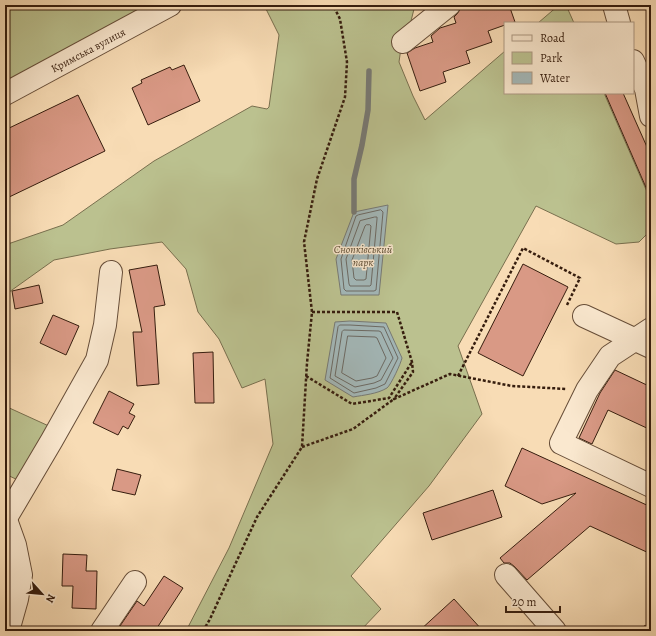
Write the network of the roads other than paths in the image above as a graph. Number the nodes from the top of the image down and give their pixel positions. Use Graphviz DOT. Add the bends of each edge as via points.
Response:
graph roads {
  1 [pos="170,5"];
  2 [pos="449,5"];
  3 [pos="614,5"];
  4 [pos="619,22"];
  5 [pos="403,42"];
  6 [pos="634,62"];
  7 [pos="5,94"];
  8 [pos="651,116"];
  9 [pos="111,272"];
  10 [pos="584,316"];
  11 [pos="645,338"];
  12 [pos="651,486"];
  13 [pos="5,518"];
  14 [pos="506,575"];
  15 [pos="135,582"];
  16 [pos="8,631"];
  17 [pos="102,631"];
  18 [pos="555,631"];
  1 -- 7 [label="street, Кримська вулиця"];
  2 -- 5 [label="street"];
  3 -- 4 [label="street"];
  6 -- 8 [label="street" via="646,89"];
  9 -- 13 [label="street" via="105,325 97,360"];
  10 -- 11 [label="street"];
  11 -- 12 [label="street" via="610,356 587,390 561,443"];
  13 -- 16 [label="street" via="15,545 21,576"];
  14 -- 18 [label="street"];
  15 -- 17 [label="street"];
}
